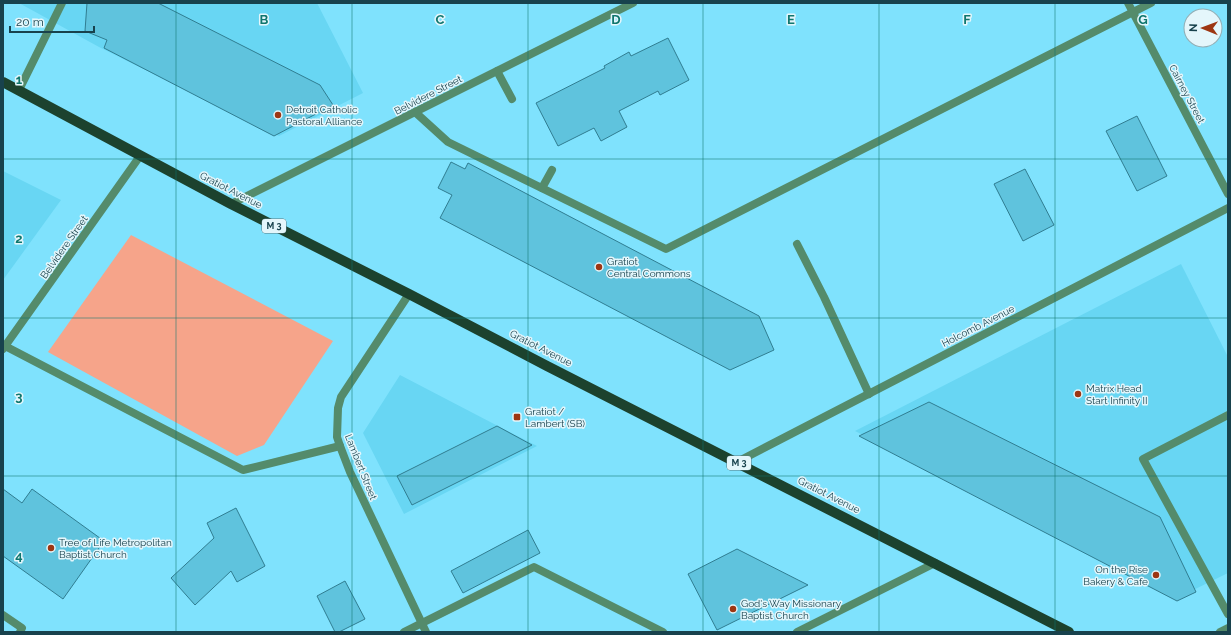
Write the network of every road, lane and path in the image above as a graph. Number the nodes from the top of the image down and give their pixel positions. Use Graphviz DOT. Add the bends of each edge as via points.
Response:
graph roads {
  1 [pos="62,3"];
  2 [pos="634,3"];
  3 [pos="1128,3"];
  4 [pos="1151,3"];
  5 [pos="1133,12"];
  6 [pos="497,71"];
  7 [pos="3,82"];
  8 [pos="19,90"];
  9 [pos="512,99"];
  10 [pos="415,112"];
  11 [pos="140,156"];
  12 [pos="552,170"];
  13 [pos="542,188"];
  14 [pos="1228,194"];
  15 [pos="231,204"];
  16 [pos="1228,208"];
  17 [pos="797,244"];
  18 [pos="409,294"];
  19 [pos="4,348"];
  20 [pos="869,394"];
  21 [pos="1228,415"];
  22 [pos="340,446"];
  23 [pos="737,462"];
  24 [pos="935,563"];
  25 [pos="1228,614"];
  26 [pos="3,615"];
  27 [pos="421,623"];
  28 [pos="1228,628"];
  29 [pos="20,632"];
  30 [pos="404,632"];
  31 [pos="426,632"];
  32 [pos="663,632"];
  33 [pos="797,632"];
  34 [pos="1070,632"];
  35 [pos="1220,632"];
  1 -- 8 [label="street"];
  2 -- 6 [label="street, Belvidere Street"];
  3 -- 5 [label="street, Cairney Street"];
  4 -- 5 [label="street"];
  5 -- 13 [label="street" via="666,249"];
  5 -- 14 [label="street, Cairney Street"];
  6 -- 9 [label="street"];
  6 -- 10 [label="street, Belvidere Street"];
  7 -- 8 [label="main road, Gratiot Avenue / M 3"];
  8 -- 11 [label="main road, Gratiot Avenue / M 3"];
  10 -- 13 [label="street" via="448,142"];
  10 -- 15 [label="street, Belvidere Street"];
  11 -- 15 [label="main road, Gratiot Avenue / M 3"];
  11 -- 19 [label="street, Belvidere Street"];
  12 -- 13 [label="street"];
  15 -- 18 [label="main road, Gratiot Avenue / M 3"];
  16 -- 20 [label="street, Holcomb Avenue"];
  17 -- 20 [label="street"];
  18 -- 22 [label="street, Lambert Street" via="341,397 337,437"];
  18 -- 23 [label="main road, Gratiot Avenue / M 3"];
  19 -- 22 [label="street" via="243,470"];
  20 -- 23 [label="street, Holcomb Avenue"];
  21 -- 25 [label="street" via="1143,459"];
  22 -- 27 [label="street, Lambert Street"];
  23 -- 24 [label="main road, Gratiot Avenue / M 3"];
  24 -- 33 [label="street"];
  24 -- 34 [label="main road, Gratiot Avenue / M 3"];
  26 -- 29 [label="street" via="22,628"];
  27 -- 30 [label="street"];
  27 -- 31 [label="street, Lambert Street"];
  27 -- 32 [label="street" via="534,567"];
  28 -- 35 [label="street"];
}
